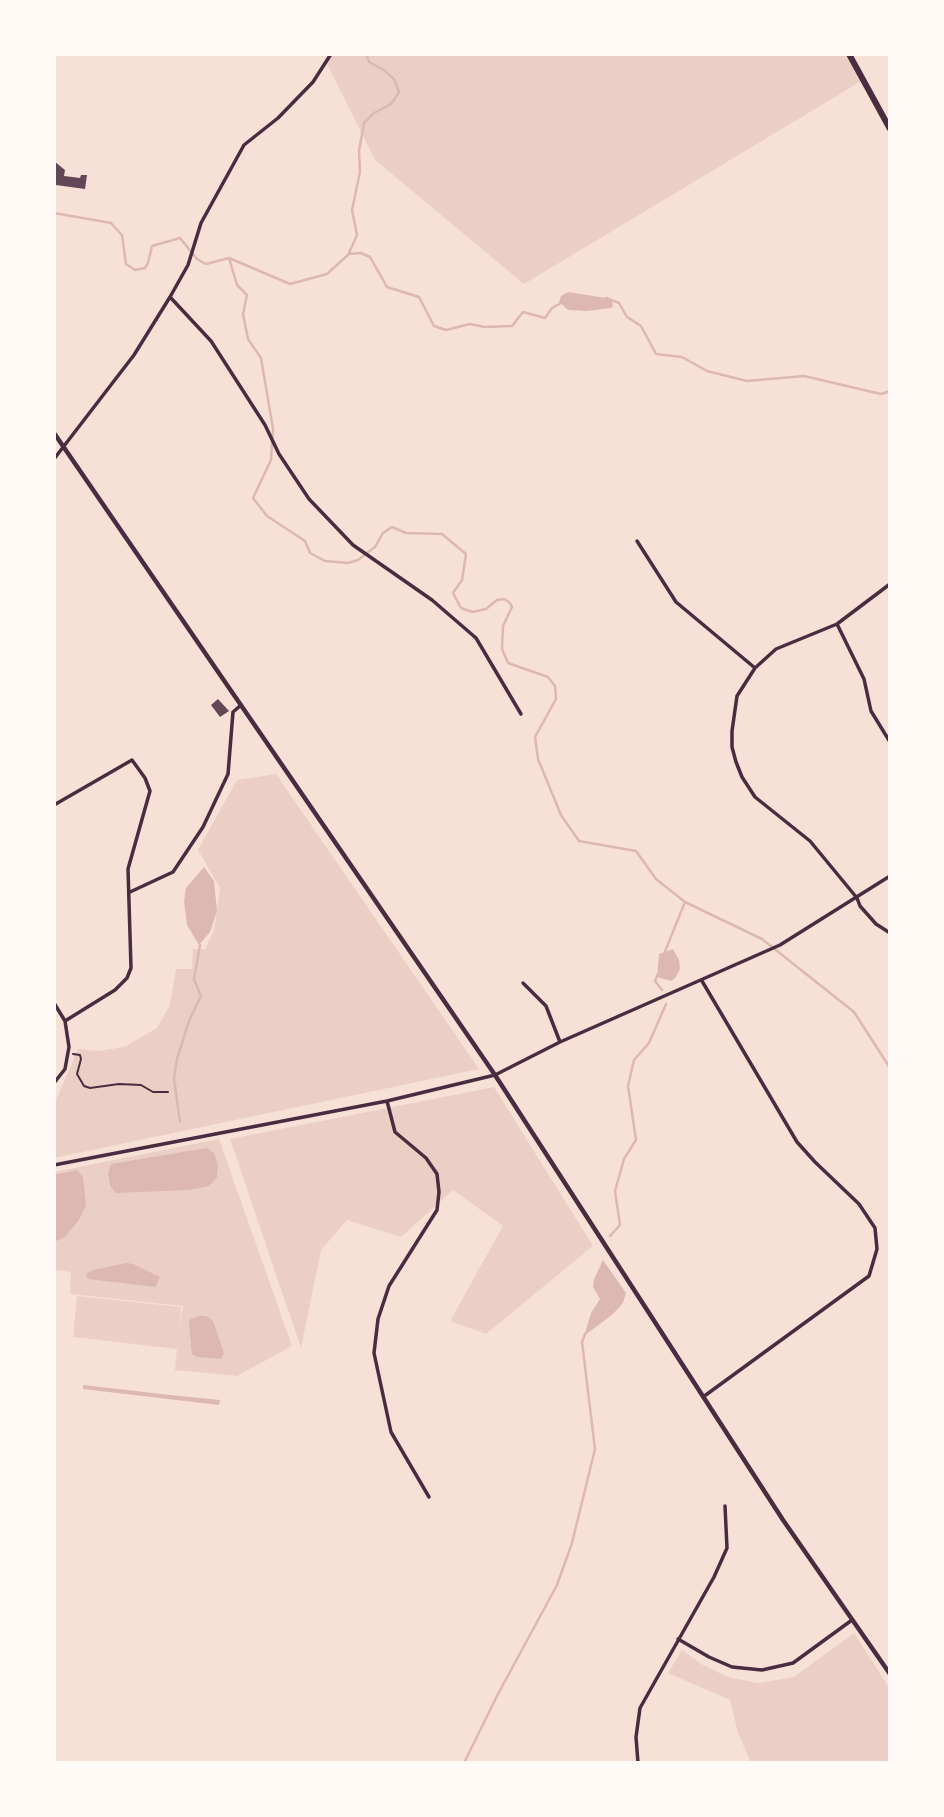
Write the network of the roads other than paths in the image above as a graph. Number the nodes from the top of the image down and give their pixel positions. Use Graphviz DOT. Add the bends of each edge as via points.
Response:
graph roads {
  1 [pos="321,54"];
  2 [pos="331,54"];
  3 [pos="849,54"];
  4 [pos="326,62"];
  5 [pos="890,129"];
  6 [pos="170,297"];
  7 [pos="54,433"];
  8 [pos="64,447"];
  9 [pos="54,459"];
  10 [pos="637,541"];
  11 [pos="890,584"];
  12 [pos="837,624"];
  13 [pos="755,668"];
  14 [pos="241,705"];
  15 [pos="521,714"];
  16 [pos="890,742"];
  17 [pos="54,805"];
  18 [pos="890,876"];
  19 [pos="130,892"];
  20 [pos="858,898"];
  21 [pos="890,933"];
  22 [pos="702,981"];
  23 [pos="523,983"];
  24 [pos="54,1003"];
  25 [pos="65,1021"];
  26 [pos="561,1042"];
  27 [pos="495,1075"];
  28 [pos="54,1083"];
  29 [pos="387,1101"];
  30 [pos="54,1165"];
  31 [pos="702,1397"];
  32 [pos="429,1497"];
  33 [pos="726,1506"];
  34 [pos="852,1620"];
  35 [pos="678,1639"];
  36 [pos="890,1674"];
  37 [pos="638,1763"];
  1 -- 4 [label="street"];
  2 -- 4 [label="street"];
  3 -- 5 [label="main road"];
  4 -- 6 [label="street" via="278,118 244,145 201,223 188,265"];
  6 -- 8 [label="street" via="134,355"];
  6 -- 15 [label="street" via="211,341 309,499 353,545 432,600 476,638"];
  7 -- 8 [label="street"];
  8 -- 9 [label="street"];
  8 -- 14 [label="street"];
  10 -- 13 [label="street" via="676,602"];
  11 -- 12 [label="street"];
  12 -- 13 [label="street" via="776,649"];
  12 -- 16 [label="street" via="864,679 870,711"];
  13 -- 20 [label="street" via="737,696 732,731 742,777 755,797 810,841"];
  14 -- 19 [label="street" via="233,712 228,774 203,827 173,872"];
  14 -- 27 [label="street"];
  17 -- 19 [label="street" via="132,760 150,790 128,869"];
  18 -- 20 [label="street"];
  19 -- 25 [label="street" via="131,968 127,978"];
  20 -- 21 [label="street" via="876,925"];
  20 -- 22 [label="street" via="780,944"];
  22 -- 26 [label="street"];
  22 -- 31 [label="street" via="797,1142 859,1204 874,1228 877,1249 869,1276"];
  23 -- 26 [label="street" via="546,1006"];
  24 -- 25 [label="street"];
  25 -- 28 [label="street" via="68,1053 65,1069"];
  26 -- 27 [label="street"];
  27 -- 29 [label="street"];
  27 -- 31 [label="street"];
  29 -- 30 [label="street"];
  29 -- 32 [label="street" via="395,1132 426,1158 437,1174 439,1192 437,1210 389,1286 378,1319 374,1353 391,1432"];
  31 -- 34 [label="street"];
  33 -- 35 [label="street" via="727,1548"];
  34 -- 35 [label="street" via="793,1663 762,1670 732,1667"];
  34 -- 36 [label="street"];
  35 -- 37 [label="street" via="640,1708"];
}
